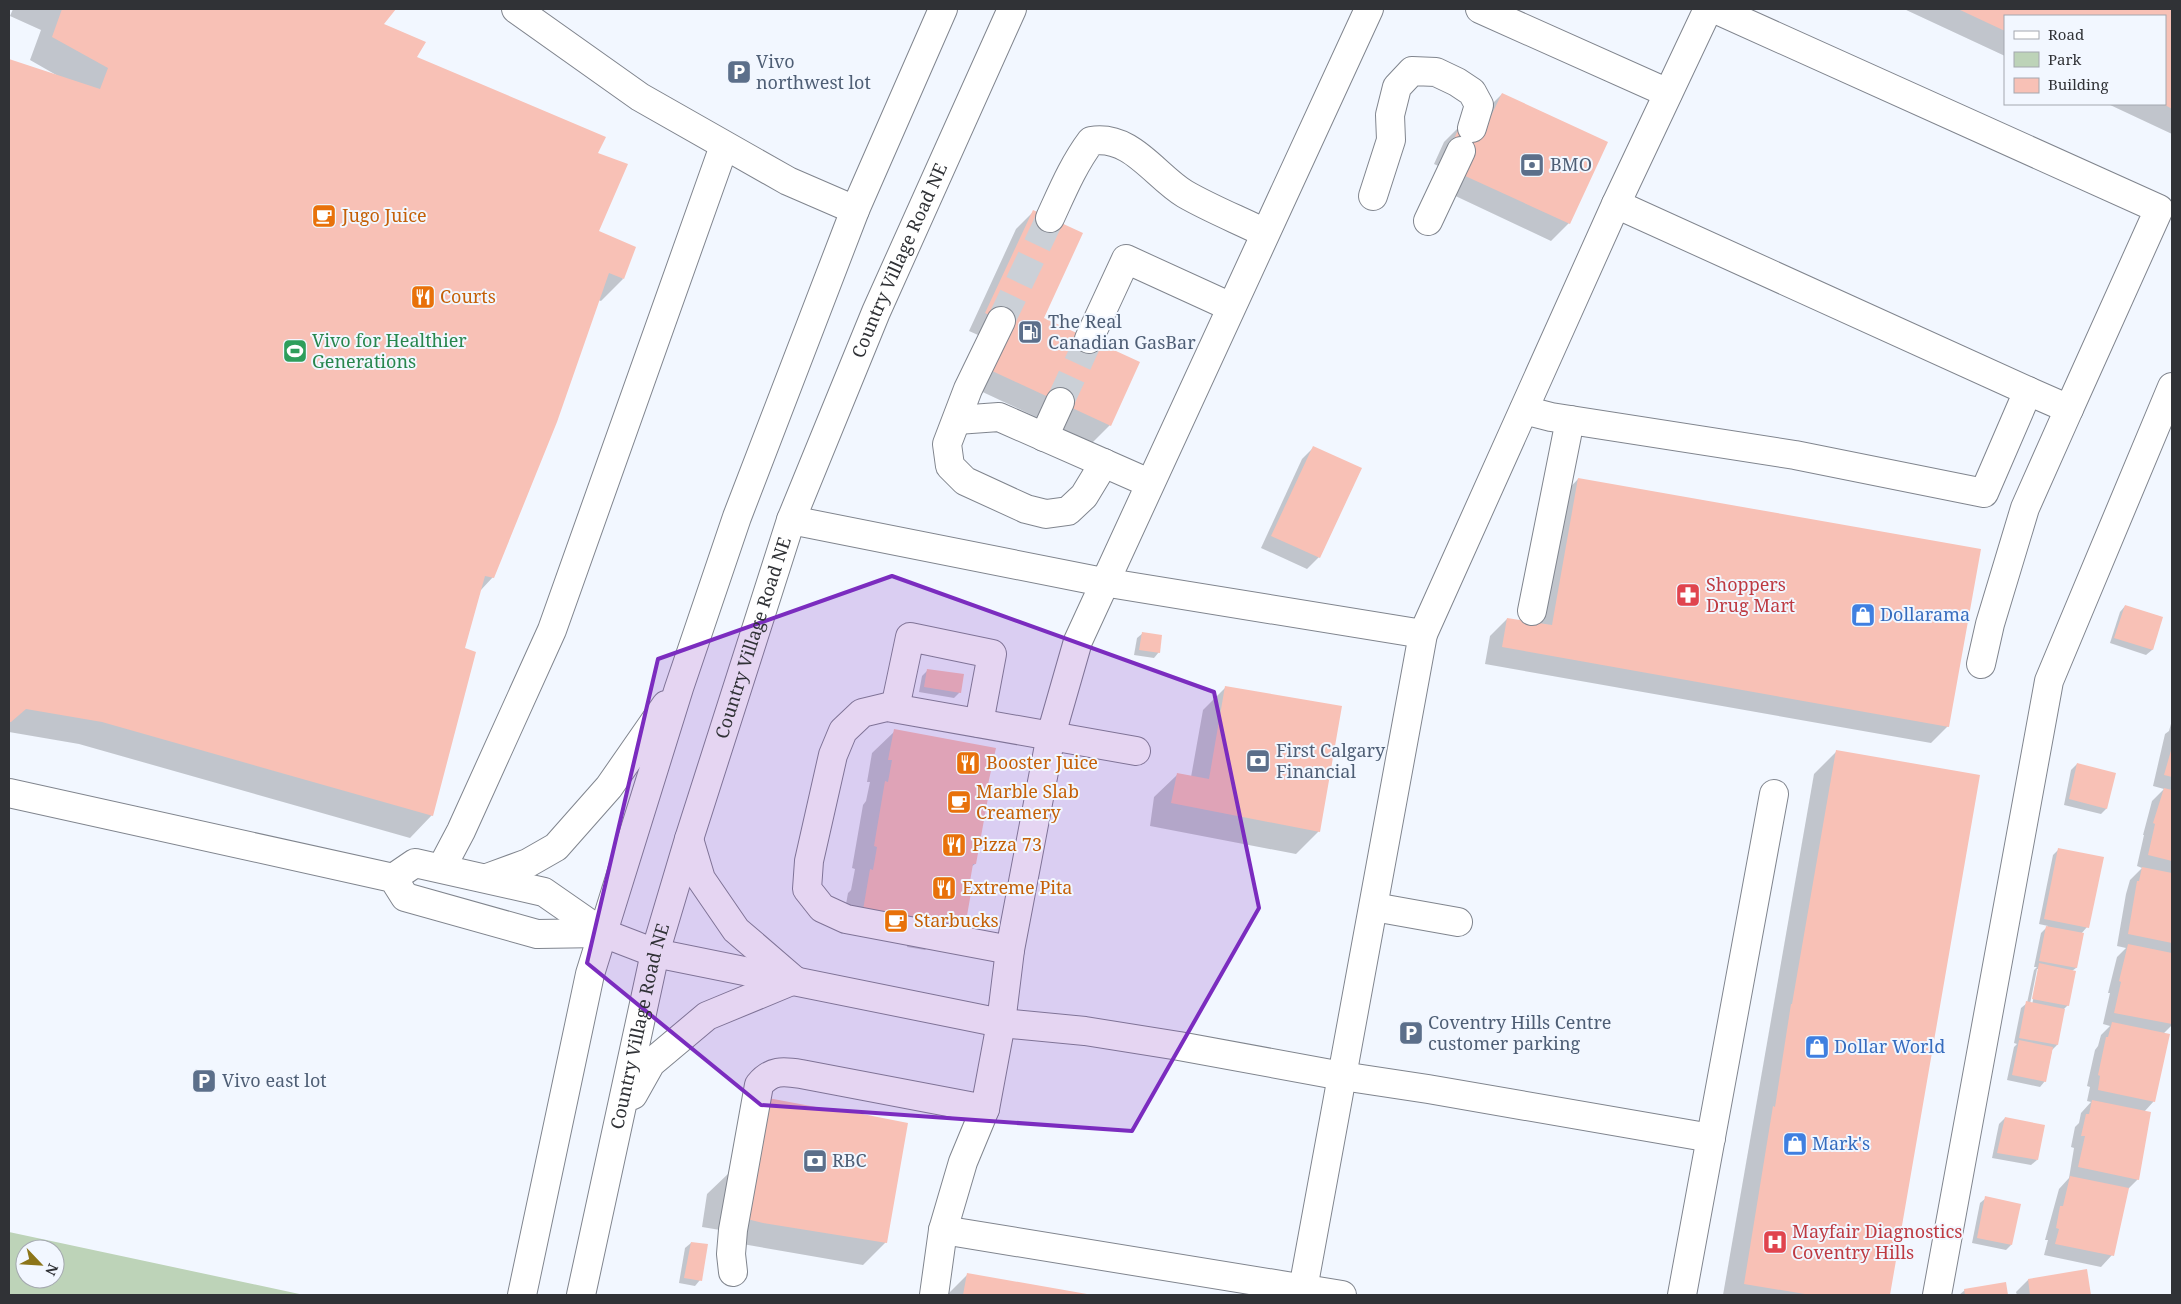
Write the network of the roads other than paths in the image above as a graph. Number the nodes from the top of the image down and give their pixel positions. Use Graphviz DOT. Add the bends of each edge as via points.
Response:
graph roads {
  1 [pos="516,9"];
  2 [pos="943,9"];
  3 [pos="1369,9"];
  4 [pos="1480,9"];
  5 [pos="1708,9"];
  6 [pos="1715,9"];
  7 [pos="1013,11"];
  8 [pos="1668,93"];
  9 [pos="724,146"];
  10 [pos="1374,196"];
  11 [pos="1616,204"];
  12 [pos="855,210"];
  13 [pos="1050,218"];
  14 [pos="1428,221"];
  15 [pos="1265,233"];
  16 [pos="1231,307"];
  17 [pos="1001,320"];
  18 [pos="1089,339"];
  19 [pos="2028,391"];
  20 [pos="2171,392"];
  21 [pos="1060,402"];
  22 [pos="2069,409"];
  23 [pos="1524,410"];
  24 [pos="957,420"];
  25 [pos="1570,420"];
  26 [pos="1044,437"];
  27 [pos="1104,463"];
  28 [pos="1149,483"];
  29 [pos="1984,493"];
  30 [pos="2025,508"];
  31 [pos="791,520"];
  32 [pos="1103,582"];
  33 [pos="1532,611"];
  34 [pos="1424,634"];
  35 [pos="1981,664"];
  36 [pos="679,688"];
  37 [pos="895,708"];
  38 [pos="979,723"];
  39 [pos="1051,736"];
  40 [pos="1136,751"];
  41 [pos="9,793"];
  42 [pos="1774,794"];
  43 [pos="690,839"];
  44 [pos="442,868"];
  45 [pos="393,878"];
  46 [pos="487,878"];
  47 [pos="1374,906"];
  48 [pos="1458,922"];
  49 [pos="603,933"];
  50 [pos="1010,950"];
  51 [pos="655,953"];
  52 [pos="794,980"];
  53 [pos="1002,1022"];
  54 [pos="1342,1076"];
  55 [pos="985,1109"];
  56 [pos="619,1118"];
  57 [pos="1711,1138"];
  58 [pos="942,1230"];
  59 [pos="732,1272"];
  60 [pos="1303,1289"];
  61 [pos="522,1295"];
  62 [pos="580,1295"];
  63 [pos="934,1295"];
  64 [pos="1342,1295"];
  65 [pos="1682,1295"];
  66 [pos="1937,1295"];
  1 -- 9 [label="street" via="640,97"];
  2 -- 12 [label="street"];
  3 -- 15 [label="street"];
  4 -- 8 [label="street"];
  5 -- 8 [label="street"];
  6 -- 22 [label="street" via="2159,209"];
  7 -- 31 [label="street, Country Village Road NE" via="876,312"];
  8 -- 11 [label="street"];
  9 -- 12 [label="street" via="788,181"];
  9 -- 44 [label="street" via="552,630"];
  10 -- 14 [label="street" via="1391,140 1390,115 1397,87 1412,71 1436,72 1472,92 1479,105"];
  11 -- 19 [label="street"];
  11 -- 23 [label="street"];
  12 -- 36 [label="street" via="737,518"];
  13 -- 15 [label="street" via="1084,150 1091,141 1103,139 1144,160 1182,192 1209,208"];
  15 -- 16 [label="street"];
  16 -- 18 [label="street" via="1126,259"];
  16 -- 28 [label="street"];
  17 -- 24 [label="street"];
  19 -- 22 [label="street"];
  19 -- 29 [label="street"];
  20 -- 66 [label="street" via="2049,681"];
  21 -- 26 [label="street"];
  22 -- 30 [label="street"];
  23 -- 25 [label="street"];
  23 -- 34 [label="street"];
  24 -- 26 [label="street" via="999,417"];
  24 -- 27 [label="street" via="947,444 950,466 965,481 1026,509 1046,514 1068,511 1084,496"];
  25 -- 29 [label="street" via="1795,455"];
  25 -- 33 [label="street"];
  26 -- 27 [label="street"];
  27 -- 28 [label="street"];
  28 -- 32 [label="street"];
  29 -- 30 [label="street"];
  30 -- 35 [label="street"];
  31 -- 32 [label="street"];
  31 -- 43 [label="street, Country Village Road NE"];
  32 -- 34 [label="street"];
  32 -- 39 [label="street" via="1078,641"];
  34 -- 47 [label="street"];
  36 -- 46 [label="street" via="610,787 556,847 528,863"];
  36 -- 49 [label="street"];
  37 -- 38 [label="street"];
  37 -- 38 [label="street" via="910,637 992,654"];
  37 -- 50 [label="street" via="862,712 843,732 833,755 809,861 807,889 822,908 846,919"];
  38 -- 39 [label="street"];
  39 -- 40 [label="street"];
  39 -- 50 [label="street"];
  41 -- 45 [label="street"];
  42 -- 57 [label="street"];
  43 -- 51 [label="street, Country Village Road NE"];
  43 -- 52 [label="street" via="702,879 736,930"];
  44 -- 45 [label="street" via="415,863"];
  44 -- 46 [label="street"];
  45 -- 49 [label="street" via="405,897 537,934"];
  46 -- 49 [label="street" via="544,892"];
  47 -- 48 [label="street"];
  47 -- 54 [label="street"];
  49 -- 51 [label="street"];
  49 -- 61 [label="street" via="590,974"];
  50 -- 53 [label="street"];
  51 -- 52 [label="street"];
  51 -- 56 [label="street, Country Village Road NE"];
  52 -- 53 [label="street"];
  52 -- 56 [label="street" via="707,1016 651,1063"];
  53 -- 54 [label="street" via="1084,1031"];
  53 -- 55 [label="street"];
  54 -- 57 [label="street"];
  54 -- 60 [label="street"];
  55 -- 58 [label="street" via="963,1162"];
  55 -- 59 [label="street" via="801,1074 780,1071 766,1077 759,1085 733,1230"];
  56 -- 62 [label="street, Country Village Road NE"];
  57 -- 65 [label="street"];
  58 -- 60 [label="street"];
  58 -- 63 [label="street"];
  60 -- 64 [label="street"];
}
